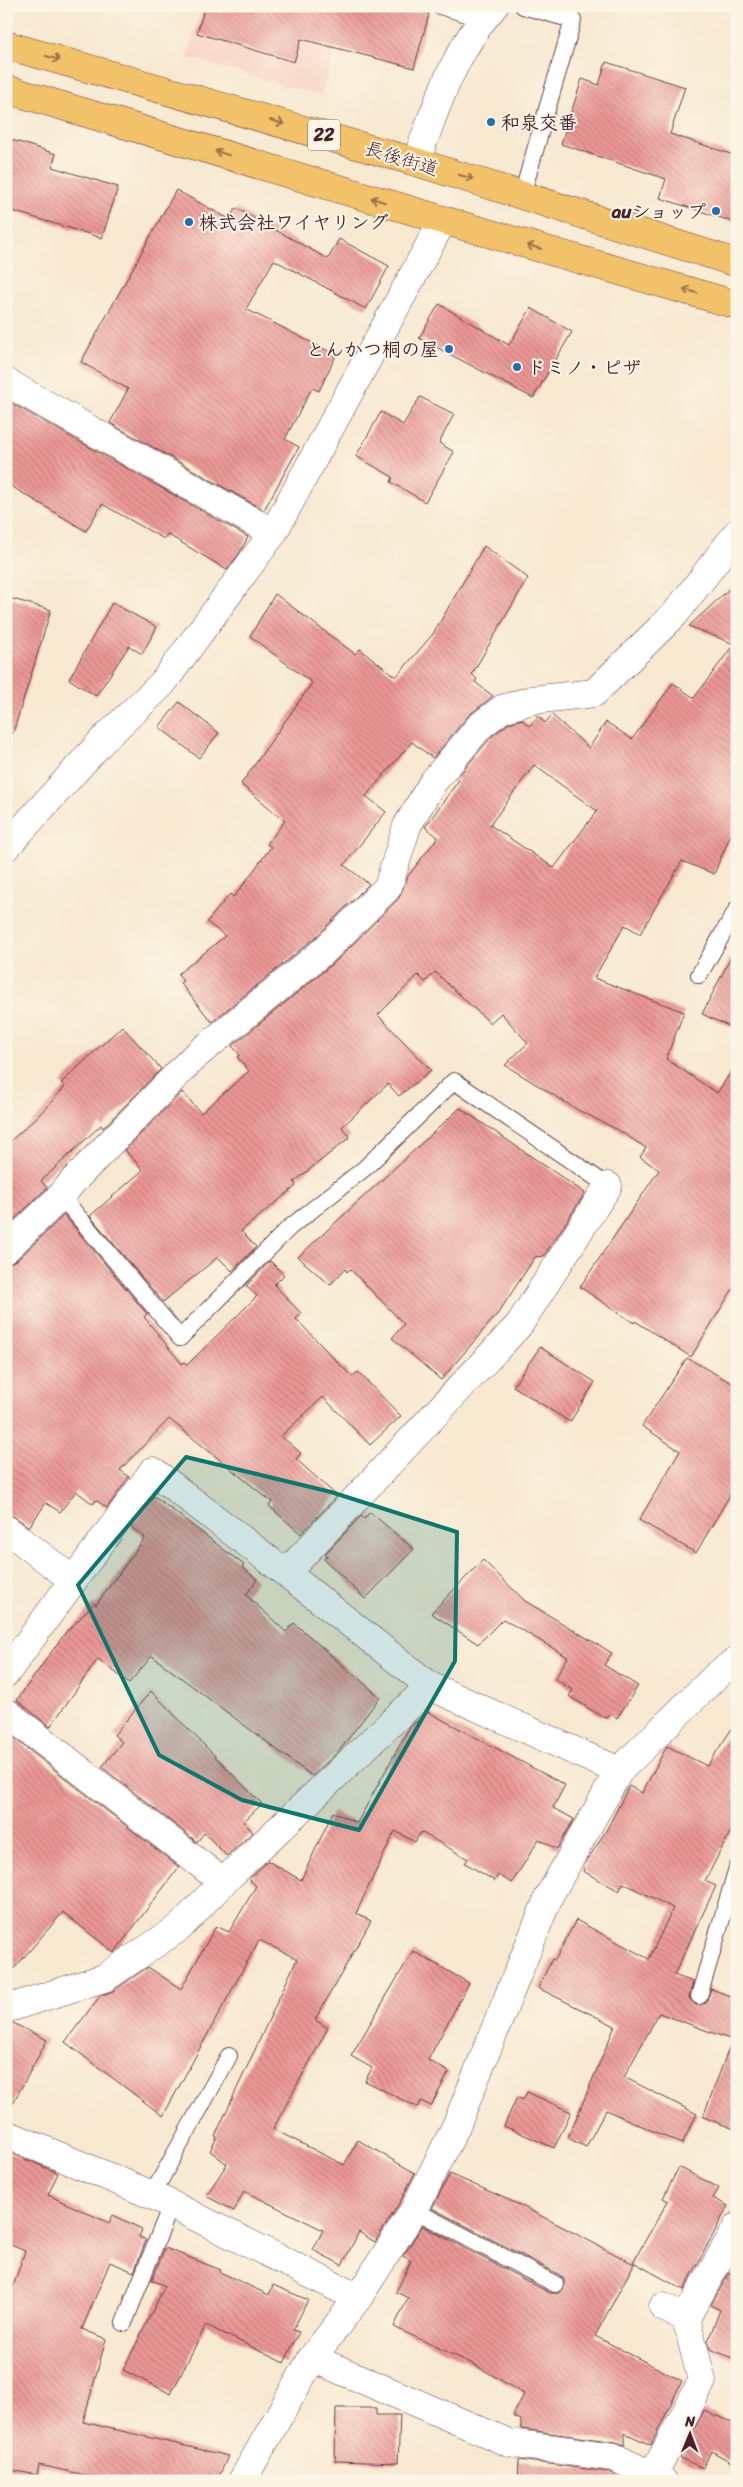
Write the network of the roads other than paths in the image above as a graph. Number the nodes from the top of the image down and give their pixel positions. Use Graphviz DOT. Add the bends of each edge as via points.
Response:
graph roads {
  1 [pos="440,6"];
  2 [pos="523,6"];
  3 [pos="489,12"];
  4 [pos="6,45"];
  5 [pos="6,89"];
  6 [pos="416,162"];
  7 [pos="522,194"];
  8 [pos="443,220"];
  9 [pos="737,263"];
  10 [pos="737,305"];
  11 [pos="6,382"];
  12 [pos="273,533"];
  13 [pos="737,533"];
  14 [pos="6,847"];
  15 [pos="737,909"];
  16 [pos="699,975"];
  17 [pos="608,1186"];
  18 [pos="61,1196"];
  19 [pos="6,1250"];
  20 [pos="6,1529"];
  21 [pos="286,1573"];
  22 [pos="73,1580"];
  23 [pos="6,1673"];
  24 [pos="730,1674"];
  25 [pos="430,1686"];
  26 [pos="6,1712"];
  27 [pos="619,1771"];
  28 [pos="737,1868"];
  29 [pos="223,1882"];
  30 [pos="698,1996"];
  31 [pos="6,2010"];
  32 [pos="229,2056"];
  33 [pos="6,2134"];
  34 [pos="161,2200"];
  35 [pos="414,2210"];
  36 [pos="735,2234"];
  37 [pos="555,2284"];
  38 [pos="358,2298"];
  39 [pos="124,2323"];
  40 [pos="312,2358"];
  41 [pos="655,2479"];
  42 [pos="242,2481"];
  1 -- 3 [label="lane"];
  2 -- 7 [label="lane" via="573,20"];
  3 -- 6 [label="street" via="453,64"];
  4 -- 6 [label="main road, 長後街道 / 22, one-way"];
  8 -- 5 [label="main road, 22, one-way"];
  6 -- 7 [label="main road, 長後街道 / 22, one-way"];
  7 -- 9 [label="main road, 長後街道 / 22"];
  10 -- 8 [label="main road, 22, one-way"];
  8 -- 12 [label="street"];
  11 -- 12 [label="street"];
  12 -- 14 [label="street" via="162,684 103,740"];
  13 -- 18 [label="street" via="676,614 594,693 532,700 502,709 480,726 433,782 407,826 388,887 326,949 194,1057"];
  15 -- 16 [label="lane"];
  17 -- 18 [label="lane" via="454,1082 365,1168 289,1228 180,1338"];
  17 -- 21 [label="street" via="519,1325"];
  18 -- 19 [label="street"];
  20 -- 22 [label="street"];
  21 -- 22 [label="street" via="153,1471"];
  21 -- 25 [label="street"];
  22 -- 23 [label="street"];
  24 -- 27 [label="street"];
  25 -- 27 [label="street"];
  25 -- 29 [label="street"];
  26 -- 29 [label="street"];
  27 -- 35 [label="street" via="548,1896 456,2126"];
  28 -- 30 [label="lane"];
  29 -- 31 [label="street" via="180,1927 104,1978"];
  32 -- 34 [label="lane"];
  33 -- 34 [label="street"];
  34 -- 38 [label="street"];
  34 -- 39 [label="lane"];
  35 -- 37 [label="lane"];
  35 -- 38 [label="street"];
  36 -- 41 [label="street" via="674,2312 702,2381"];
  38 -- 40 [label="street"];
  40 -- 41 [label="street" via="509,2443 614,2457"];
  40 -- 42 [label="street"];
}
